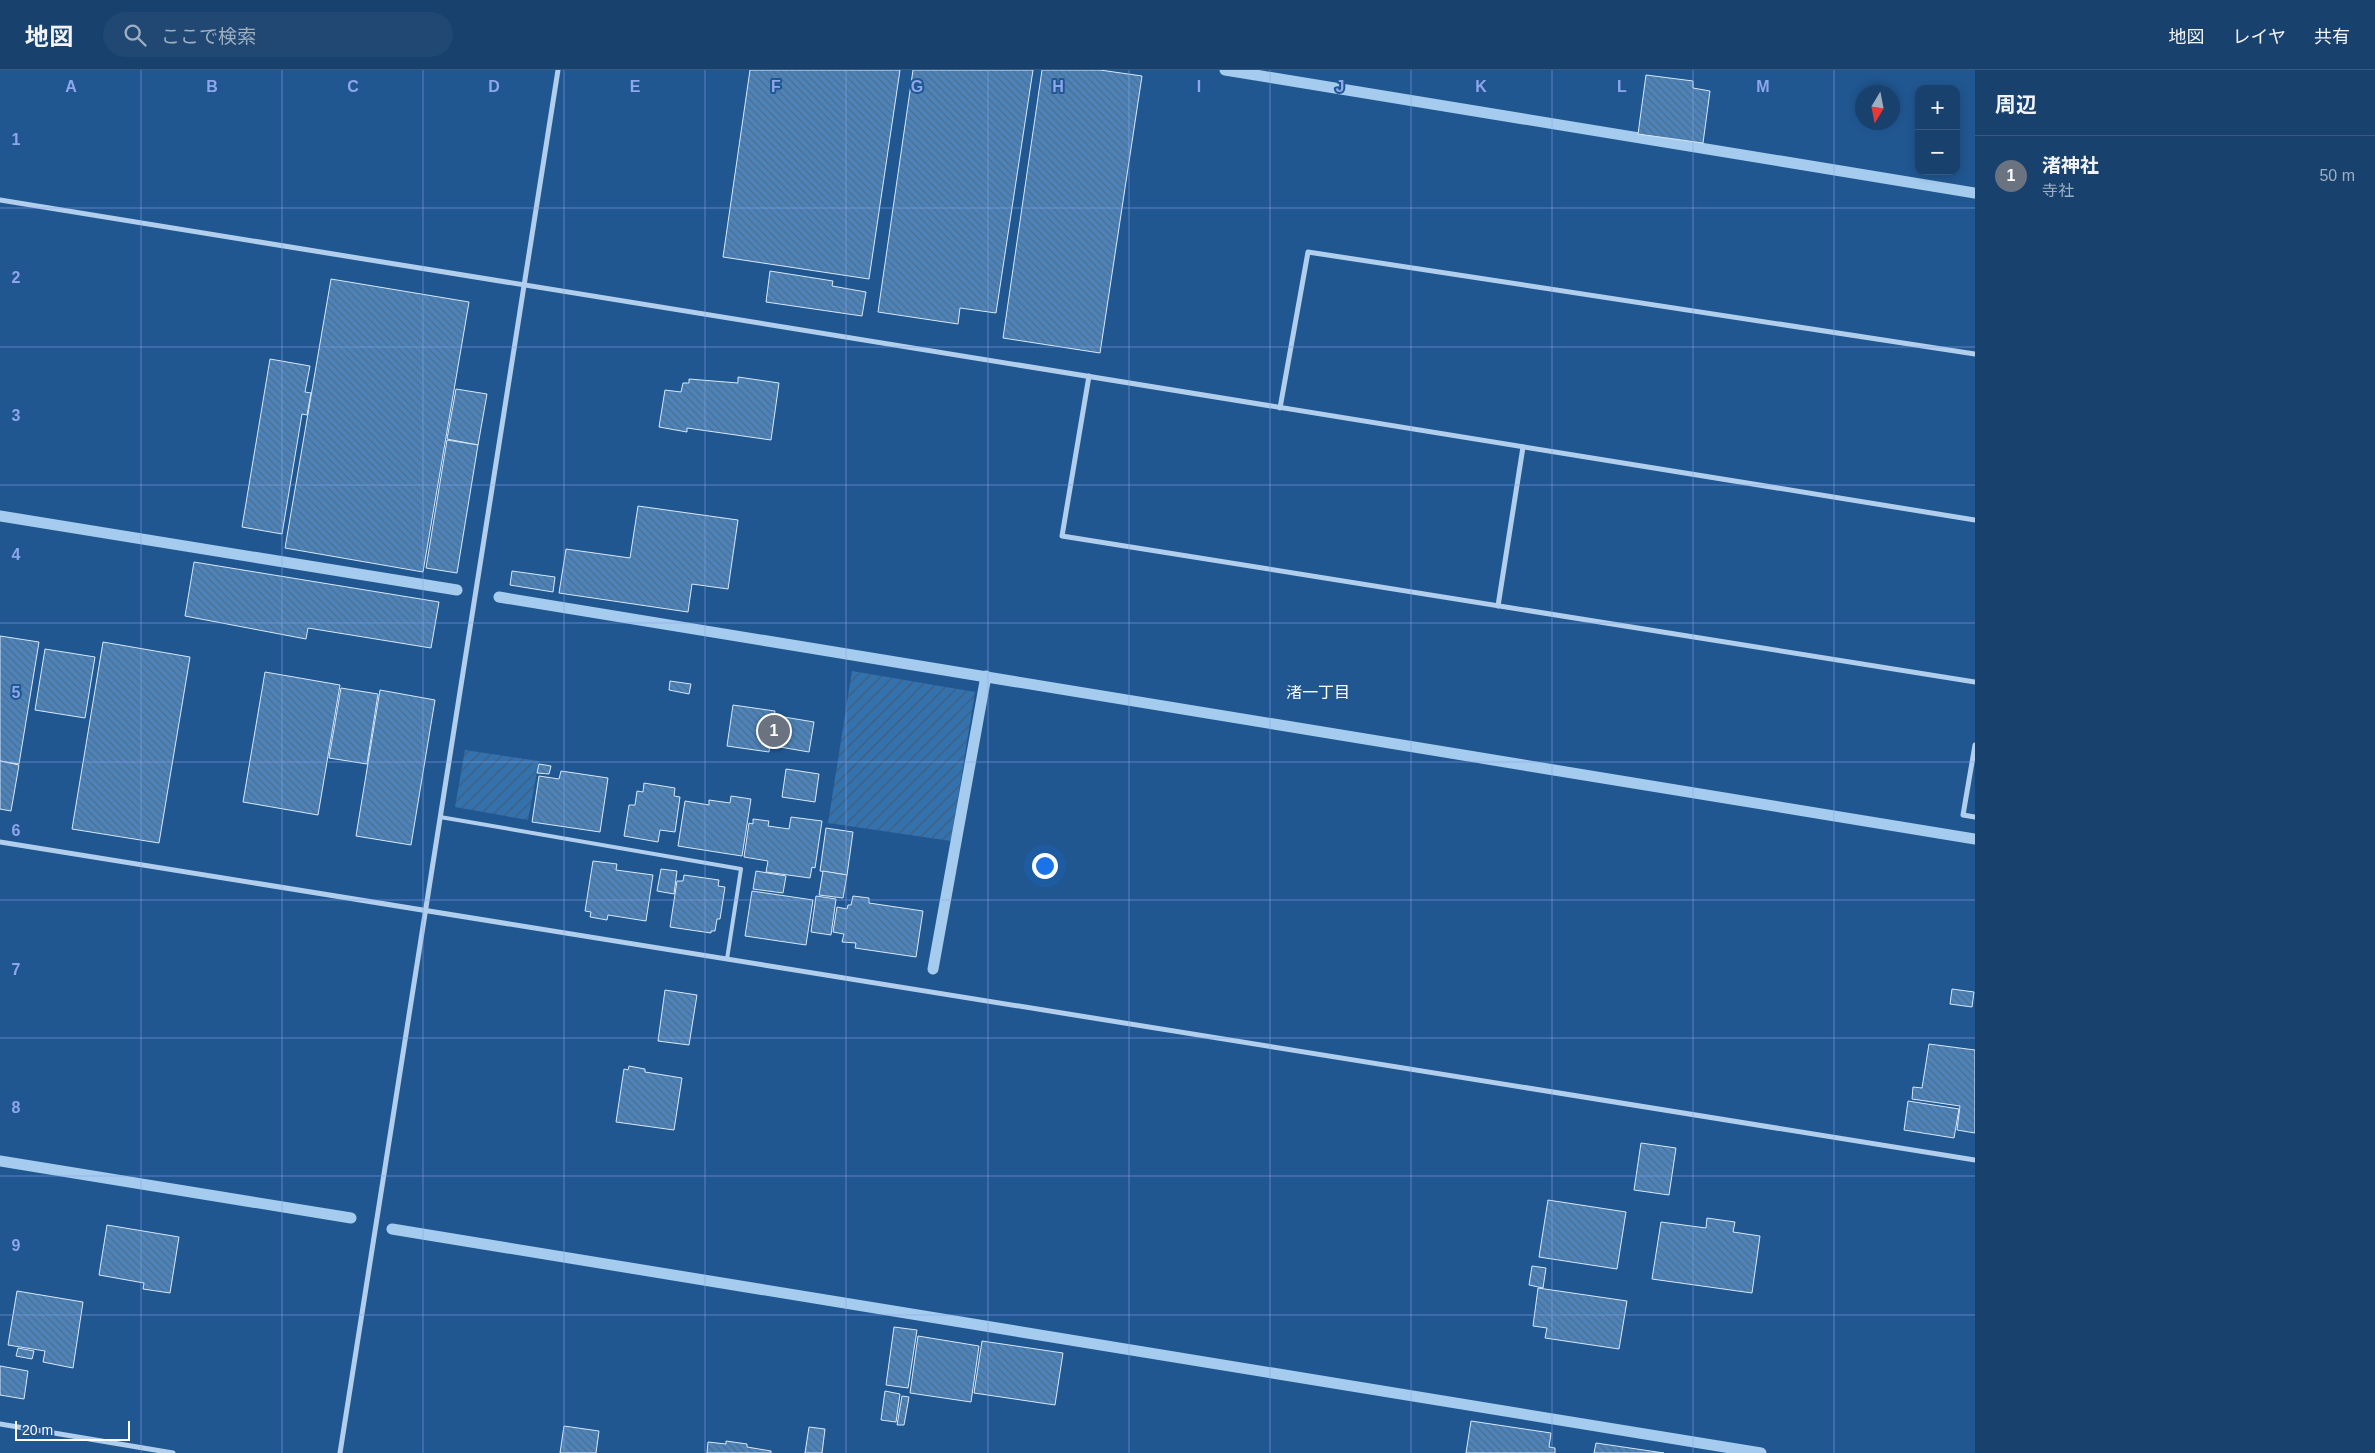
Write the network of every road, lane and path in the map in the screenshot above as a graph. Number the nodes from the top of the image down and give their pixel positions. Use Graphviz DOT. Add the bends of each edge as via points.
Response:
graph roads {
  1 [pos="558,70"];
  2 [pos="0,200"];
  3 [pos="523,285"];
  4 [pos="1975,354"];
  5 [pos="1089,376"];
  6 [pos="1280,408"];
  7 [pos="1522,447"];
  8 [pos="1975,520"];
  9 [pos="1498,606"];
  10 [pos="1975,682"];
  11 [pos="1975,745"];
  12 [pos="440,817"];
  13 [pos="1975,817"];
  14 [pos="0,842"];
  15 [pos="425,911"];
  16 [pos="726,959"];
  17 [pos="1975,1160"];
  18 [pos="0,1424"];
  19 [pos="173,1453"];
  20 [pos="340,1453"];
  1 -- 3 [label="street"];
  2 -- 3 [label="street"];
  3 -- 5 [label="street"];
  3 -- 12 [label="street"];
  4 -- 6 [label="street" via="1308,252"];
  5 -- 6 [label="street"];
  5 -- 9 [label="street" via="1062,536"];
  6 -- 7 [label="street"];
  7 -- 8 [label="street"];
  7 -- 9 [label="street"];
  9 -- 10 [label="street"];
  11 -- 13 [label="street" via="1963,815"];
  12 -- 15 [label="street"];
  12 -- 16 [label="lane" via="741,869"];
  14 -- 15 [label="street"];
  15 -- 16 [label="street"];
  15 -- 20 [label="street"];
  16 -- 17 [label="street"];
  18 -- 19 [label="street"];
}
